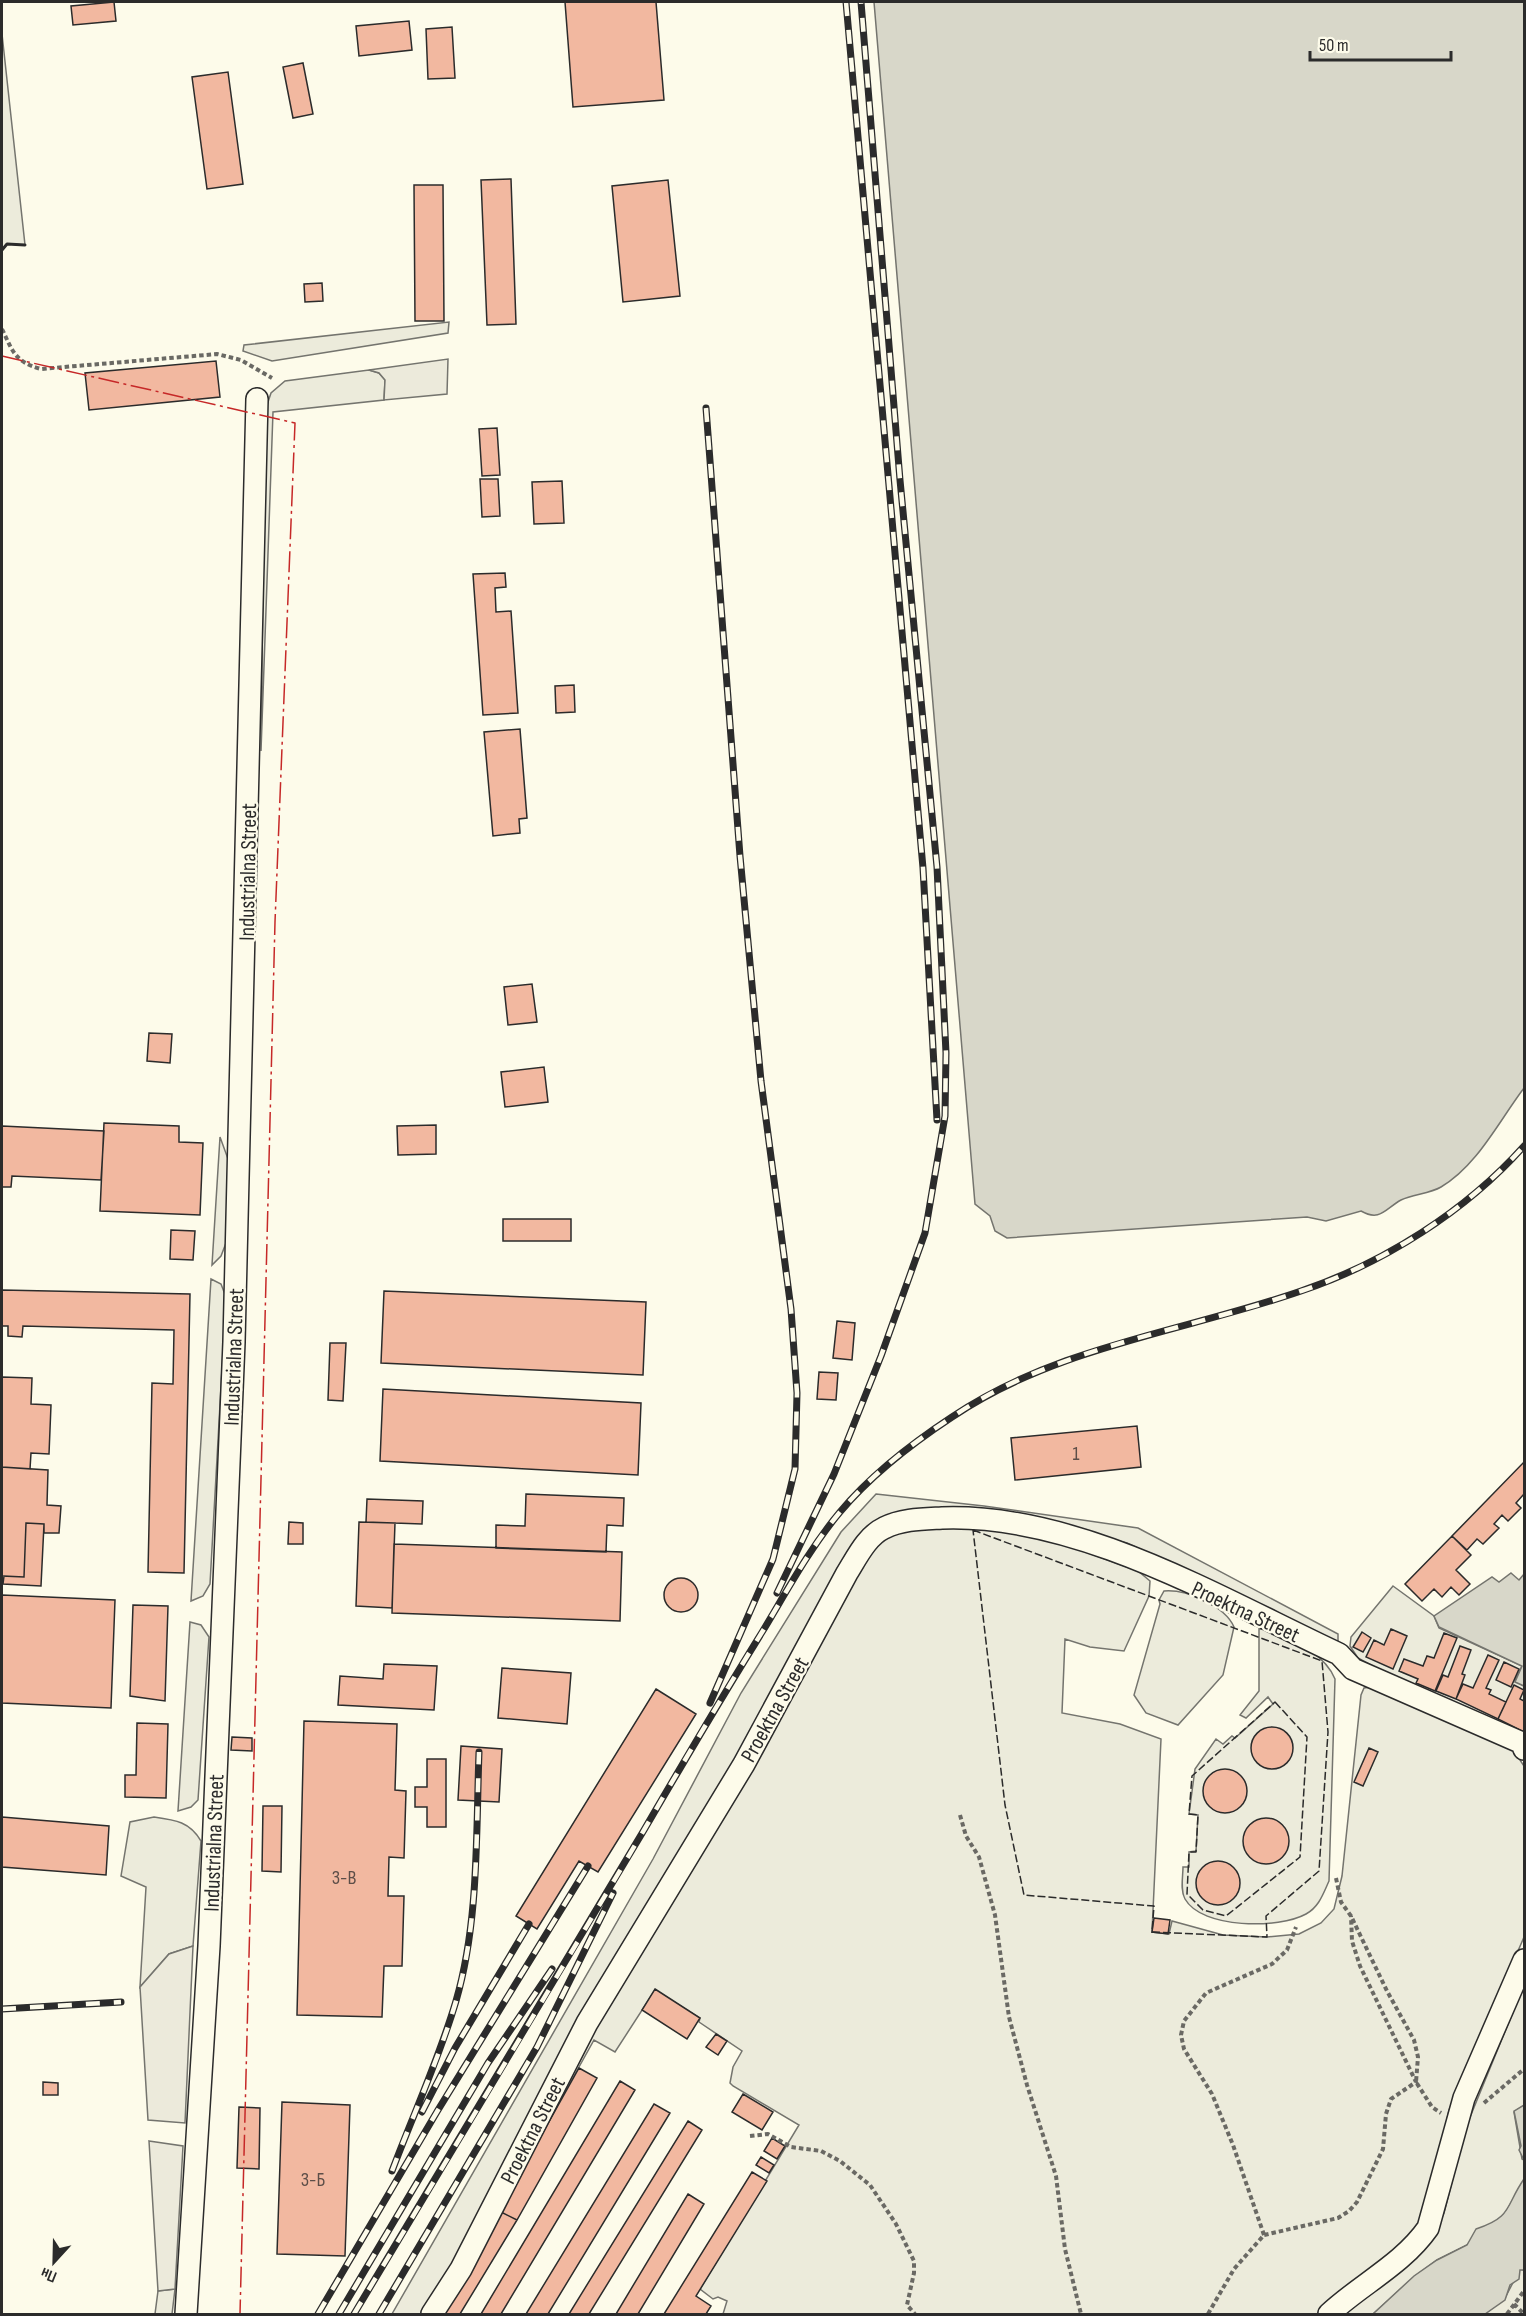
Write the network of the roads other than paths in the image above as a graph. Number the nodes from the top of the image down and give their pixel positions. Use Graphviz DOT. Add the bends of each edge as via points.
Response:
graph roads {
  1 [pos="257,399"];
  2 [pos="1524,1749"];
  3 [pos="1524,1960"];
  4 [pos="186,2314"];
  5 [pos="432,2314"];
  6 [pos="1329,2314"];
  1 -- 4 [label="street, Industrialna Street" via="234,1331 209,1946"];
  2 -- 5 [label="street, Proektna Street" via="1522,1743 1353,1669 1339,1654 1133,1558 1075,1537 970,1517 914,1520 884,1528 866,1544 847,1573 744,1764 587,2023 461,2269"];
  3 -- 6 [label="street" via="1458,2119 1428,2228 1398,2262"];
}
